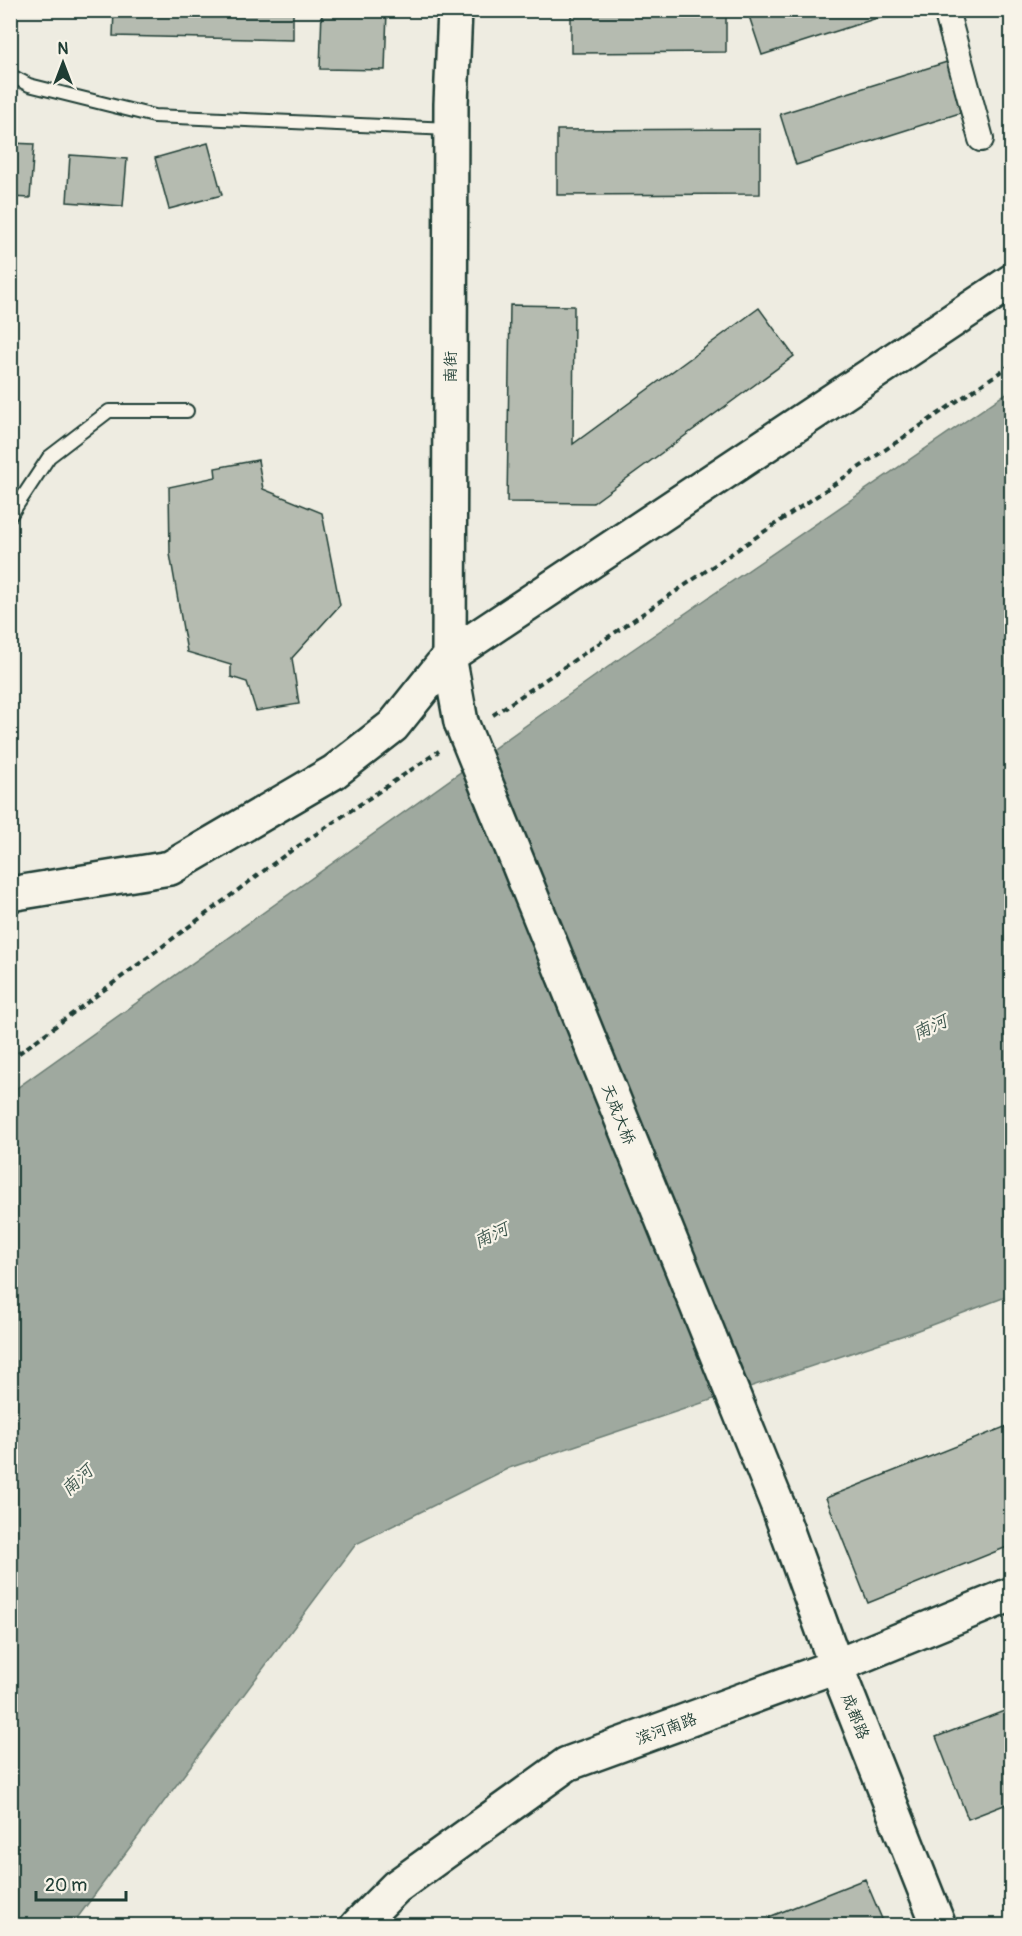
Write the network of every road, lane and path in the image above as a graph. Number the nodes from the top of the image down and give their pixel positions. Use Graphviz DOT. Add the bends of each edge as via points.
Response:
graph roads {
  1 [pos="455,10"];
  2 [pos="946,10"];
  3 [pos="10,75"];
  4 [pos="451,129"];
  5 [pos="981,139"];
  6 [pos="1011,281"];
  7 [pos="1011,364"];
  8 [pos="187,411"];
  9 [pos="10,516"];
  10 [pos="449,656"];
  11 [pos="476,719"];
  12 [pos="442,748"];
  13 [pos="10,894"];
  14 [pos="10,1060"];
  15 [pos="778,1506"];
  16 [pos="1011,1594"];
  17 [pos="836,1666"];
  18 [pos="357,1926"];
  19 [pos="939,1926"];
  1 -- 4 [label="main road, 南街"];
  2 -- 5 [label="street"];
  3 -- 4 [label="lane" via="29,85 154,116"];
  4 -- 10 [label="main road, 南街"];
  6 -- 10 [label="main road"];
  7 -- 11 [label="path"];
  8 -- 9 [label="lane" via="109,411 49,457"];
  10 -- 11 [label="main road, 南街"];
  10 -- 13 [label="main road" via="393,726 334,772 170,867"];
  11 -- 15 [label="main road, 天成大桥, bridge"];
  12 -- 14 [label="path" via="285,855"];
  15 -- 17 [label="main road, 成都路"];
  16 -- 17 [label="main road, 滨河南路"];
  17 -- 18 [label="main road, 滨河南路" via="567,1764 396,1887"];
  17 -- 19 [label="main road, 成都路"];
}
